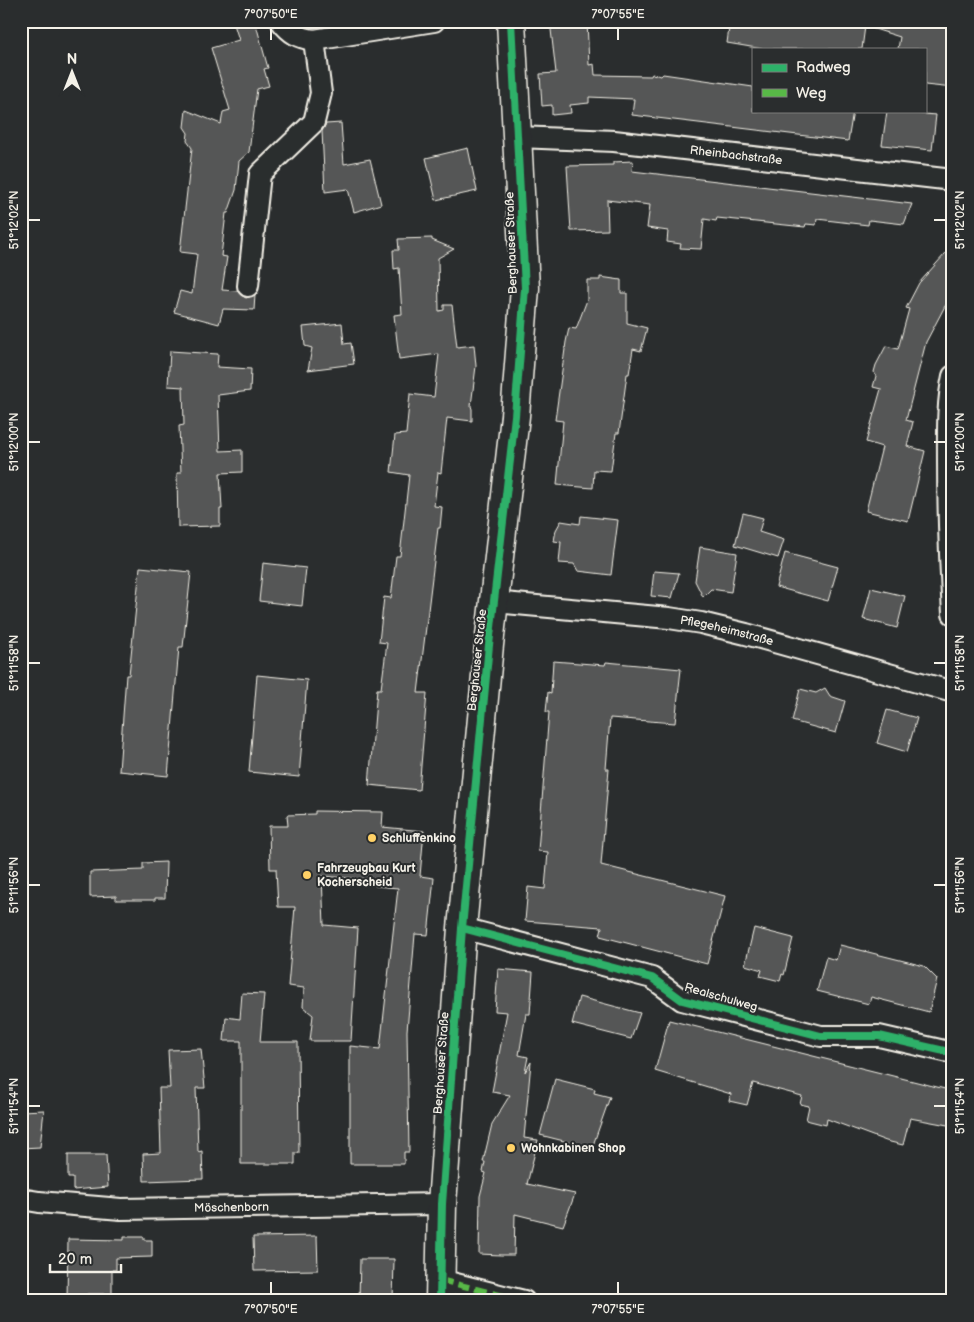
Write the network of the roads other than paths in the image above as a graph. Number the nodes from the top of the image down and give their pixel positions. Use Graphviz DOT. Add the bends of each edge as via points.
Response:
graph roads {
  1 [pos="281,21"];
  2 [pos="434,21"];
  3 [pos="511,21"];
  4 [pos="314,40"];
  5 [pos="518,137"];
  6 [pos="953,180"];
  7 [pos="248,286"];
  8 [pos="953,376"];
  9 [pos="494,602"];
  10 [pos="953,614"];
  11 [pos="953,692"];
  12 [pos="462,928"];
  13 [pos="953,1053"];
  14 [pos="21,1199"];
  15 [pos="442,1204"];
  16 [pos="440,1290"];
  17 [pos="524,1301"];
  1 -- 4 [label="street" via="293,34"];
  2 -- 4 [label="street"];
  3 -- 5 [label="street, Berghauser Straße"];
  4 -- 7 [label="street" via="322,93 314,122 260,174"];
  5 -- 6 [label="street, Rheinbachstraße" via="614,140"];
  5 -- 9 [label="street, Berghauser Straße" via="525,288 515,416"];
  8 -- 10 [label="street" via="948,405 948,513"];
  9 -- 11 [label="street, Pflegeheimstraße" via="701,623"];
  9 -- 12 [label="street, Berghauser Straße"];
  12 -- 13 [label="street, Realschulweg" via="652,978 682,1000 820,1036 879,1036"];
  12 -- 15 [label="street, Berghauser Straße"];
  14 -- 15 [label="street, Möschenborn" via="121,1209"];
  15 -- 16 [label="street, Berghauser Straße"];
  16 -- 17 [label="street, Berghauser Straße"];
}
